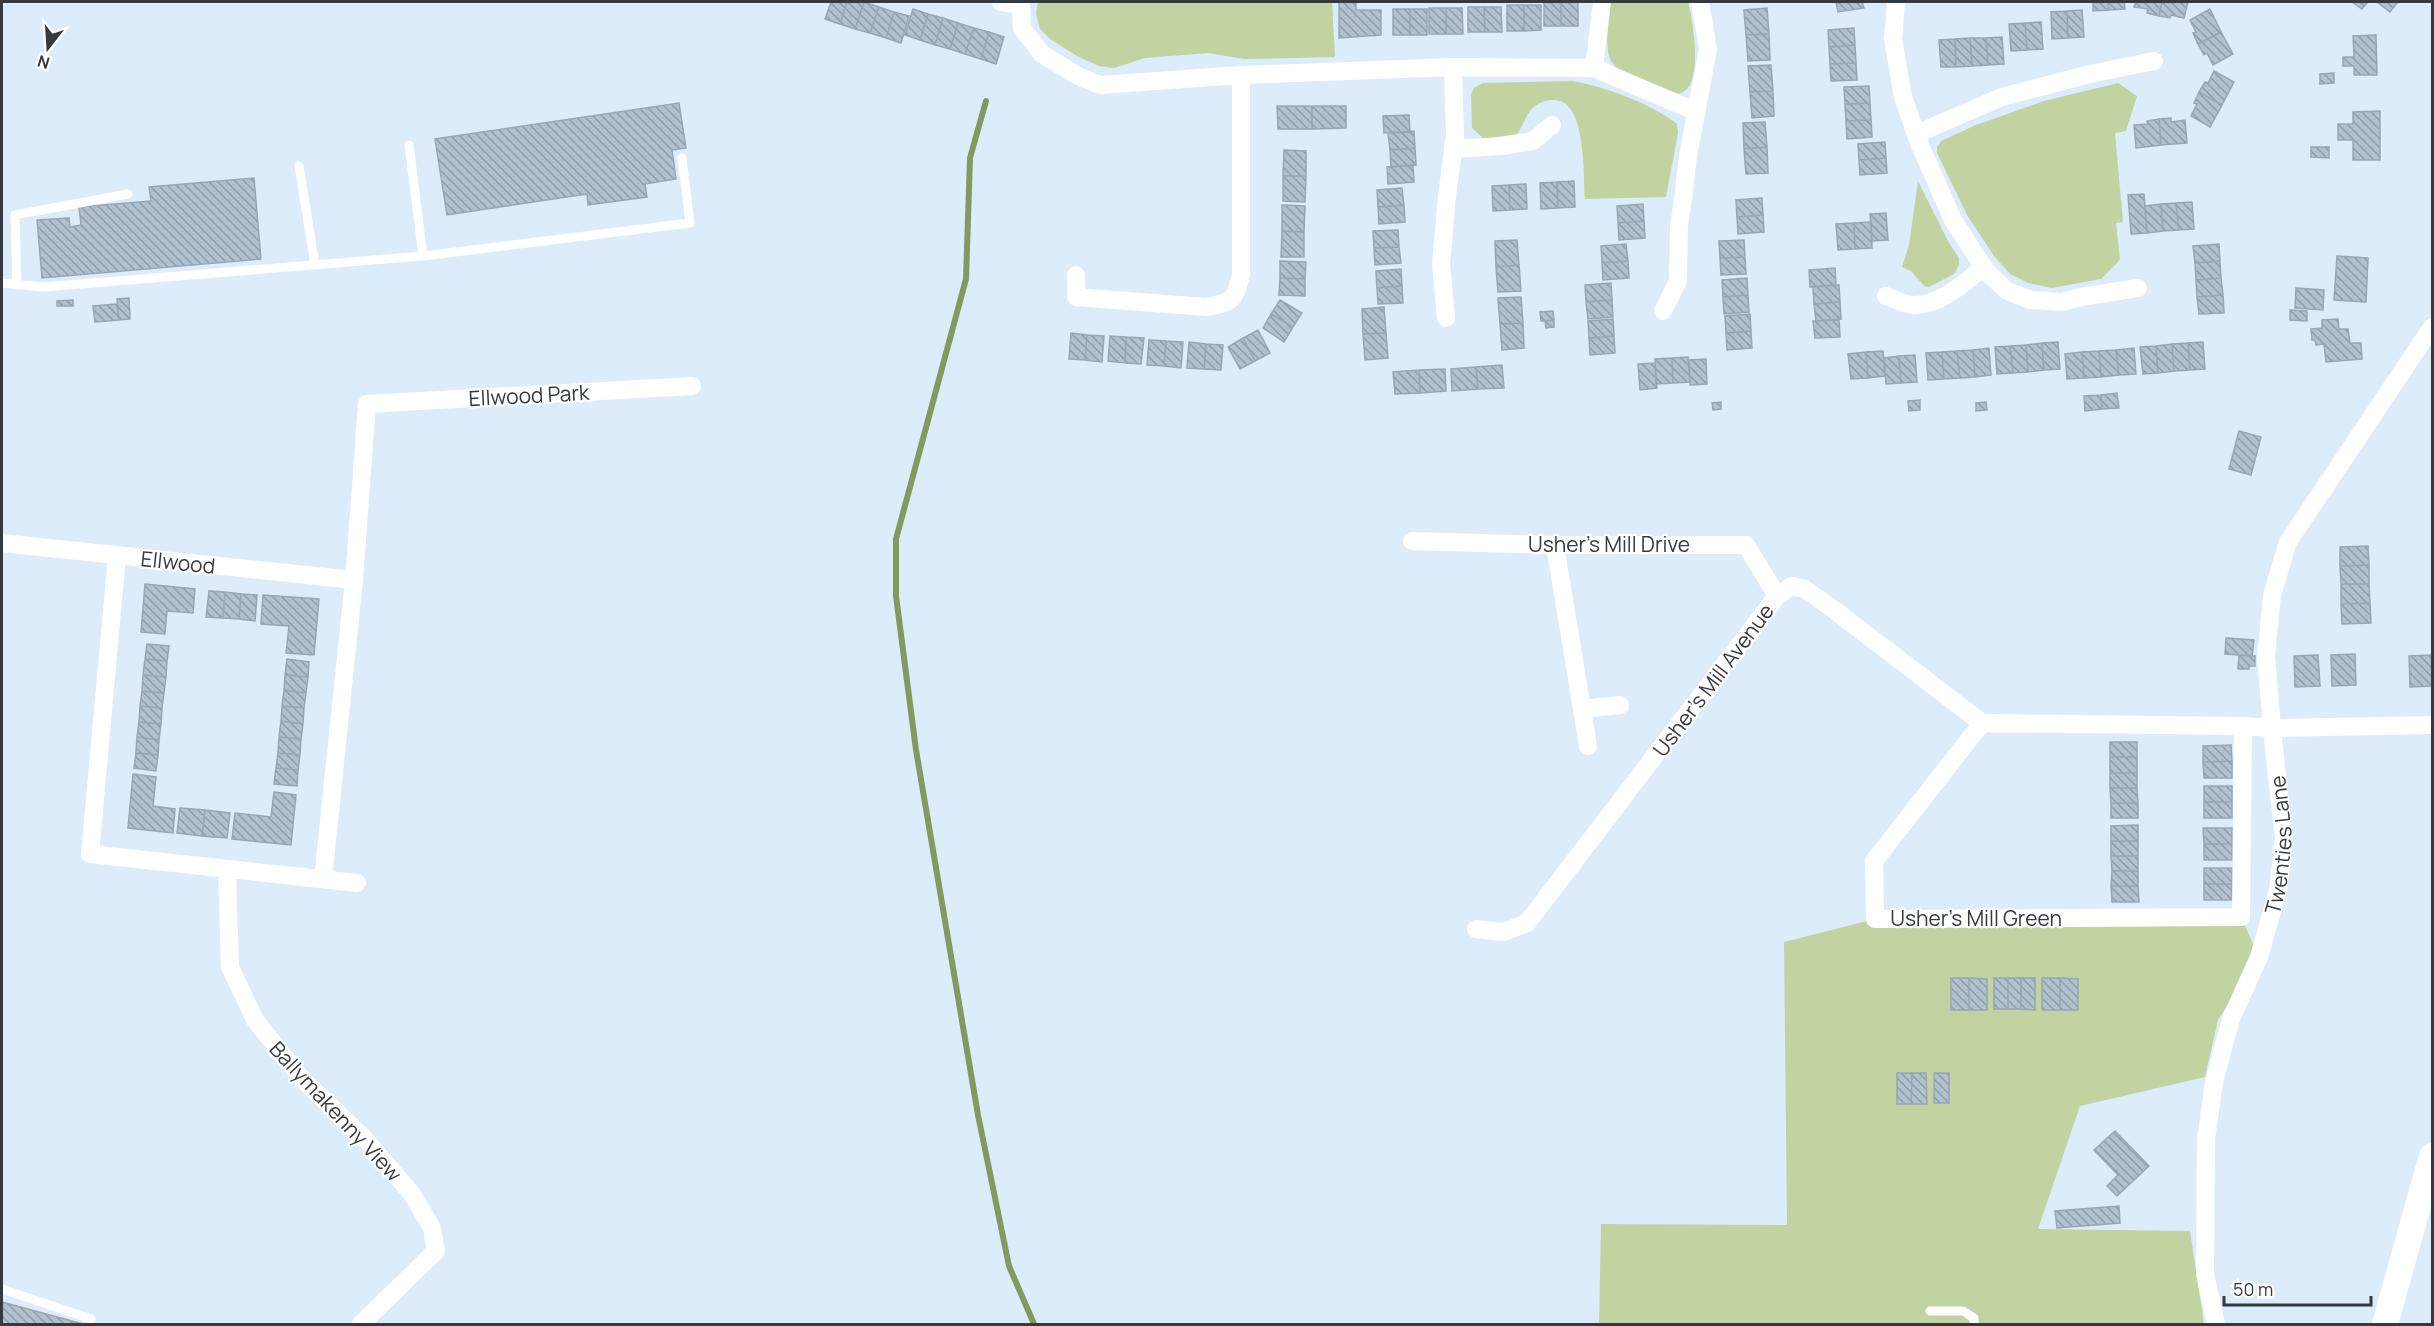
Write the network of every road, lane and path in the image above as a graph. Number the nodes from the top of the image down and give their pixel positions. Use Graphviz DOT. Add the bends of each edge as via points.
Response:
graph roads {
  1 [pos="1001,2"];
  2 [pos="1602,2"];
  3 [pos="1701,2"];
  4 [pos="1896,2"];
  5 [pos="1020,3"];
  6 [pos="2154,61"];
  7 [pos="1453,67"];
  8 [pos="1594,68"];
  9 [pos="1240,75"];
  10 [pos="1697,112"];
  11 [pos="1552,125"];
  12 [pos="1916,134"];
  13 [pos="409,145"];
  14 [pos="1453,149"];
  15 [pos="682,158"];
  16 [pos="299,166"];
  17 [pos="129,194"];
  18 [pos="423,256"];
  19 [pos="315,265"];
  20 [pos="1984,267"];
  21 [pos="1076,275"];
  22 [pos="2,284"];
  23 [pos="17,285"];
  24 [pos="2138,288"];
  25 [pos="1886,296"];
  26 [pos="1663,311"];
  27 [pos="1446,318"];
  28 [pos="2433,327"];
  29 [pos="692,386"];
  30 [pos="1412,541"];
  31 [pos="2,543"];
  32 [pos="1555,545"];
  33 [pos="117,555"];
  34 [pos="354,580"];
  35 [pos="1777,596"];
  36 [pos="1620,705"];
  37 [pos="1582,709"];
  38 [pos="1982,723"];
  39 [pos="2433,725"];
  40 [pos="2243,726"];
  41 [pos="2272,728"];
  42 [pos="1588,746"];
  43 [pos="227,869"];
  44 [pos="323,879"];
  45 [pos="357,883"];
  46 [pos="1476,929"];
  47 [pos="2433,1156"];
  48 [pos="2,1289"];
  49 [pos="1930,1311"];
  50 [pos="92,1319"];
  51 [pos="361,1324"];
  52 [pos="1974,1324"];
  53 [pos="2216,1324"];
  54 [pos="2385,1324"];
  1 -- 5 [label="street"];
  2 -- 8 [label="street"];
  3 -- 10 [label="street" via="1708,49"];
  4 -- 12 [label="street" via="1893,39 1903,98"];
  5 -- 9 [label="street" via="1022,28 1042,54 1100,85"];
  6 -- 12 [label="street" via="2002,97"];
  7 -- 8 [label="street"];
  7 -- 9 [label="street"];
  7 -- 14 [label="street"];
  8 -- 10 [label="street"];
  9 -- 21 [label="street" via="1241,275 1236,295 1226,304 1206,307 1076,297"];
  10 -- 26 [label="street" via="1679,226 1678,281"];
  11 -- 14 [label="street" via="1533,141"];
  12 -- 20 [label="street" via="1953,220"];
  13 -- 18 [label="lane"];
  14 -- 27 [label="street" via="1441,264"];
  15 -- 18 [label="lane" via="690,223"];
  16 -- 19 [label="lane"];
  17 -- 23 [label="lane" via="15,215"];
  18 -- 19 [label="lane"];
  19 -- 23 [label="lane" via="43,287"];
  20 -- 24 [label="street" via="2007,291 2031,300 2062,302"];
  20 -- 25 [label="street" via="1934,301 1912,305"];
  22 -- 23 [label="lane"];
  28 -- 41 [label="street, Twenties Lane" via="2288,542 2271,595 2266,657"];
  29 -- 34 [label="street, Ellwood Park" via="367,404"];
  30 -- 32 [label="street, Usher's Mill Drive"];
  31 -- 33 [label="street, Ellwood"];
  32 -- 35 [label="street, Usher's Mill Drive" via="1746,545"];
  32 -- 37 [label="street"];
  33 -- 34 [label="street, Ellwood"];
  33 -- 43 [label="street" via="90,854"];
  34 -- 44 [label="street"];
  35 -- 38 [label="street, Usher's Mill Avenue" via="1792,586 1804,589"];
  35 -- 46 [label="street, Usher's Mill Avenue" via="1527,923 1504,932"];
  36 -- 37 [label="street"];
  37 -- 42 [label="street"];
  38 -- 40 [label="street"];
  38 -- 40 [label="street, Usher's Mill Green" via="1874,861 1875,919 2241,917"];
  39 -- 41 [label="street"];
  40 -- 41 [label="street"];
  41 -- 53 [label="street, Twenties Lane" via="2284,838 2278,890 2259,957 2231,1019 2214,1082 2205,1139 2205,1274"];
  43 -- 44 [label="street"];
  43 -- 51 [label="street, Ballymakenny View" via="230,967 255,1020 303,1080 364,1138 412,1194 432,1228 436,1251"];
  44 -- 45 [label="street"];
  47 -- 54 [label="street"];
  48 -- 50 [label="lane"];
  49 -- 52 [label="lane" via="1963,1311 1974,1318"];
}
